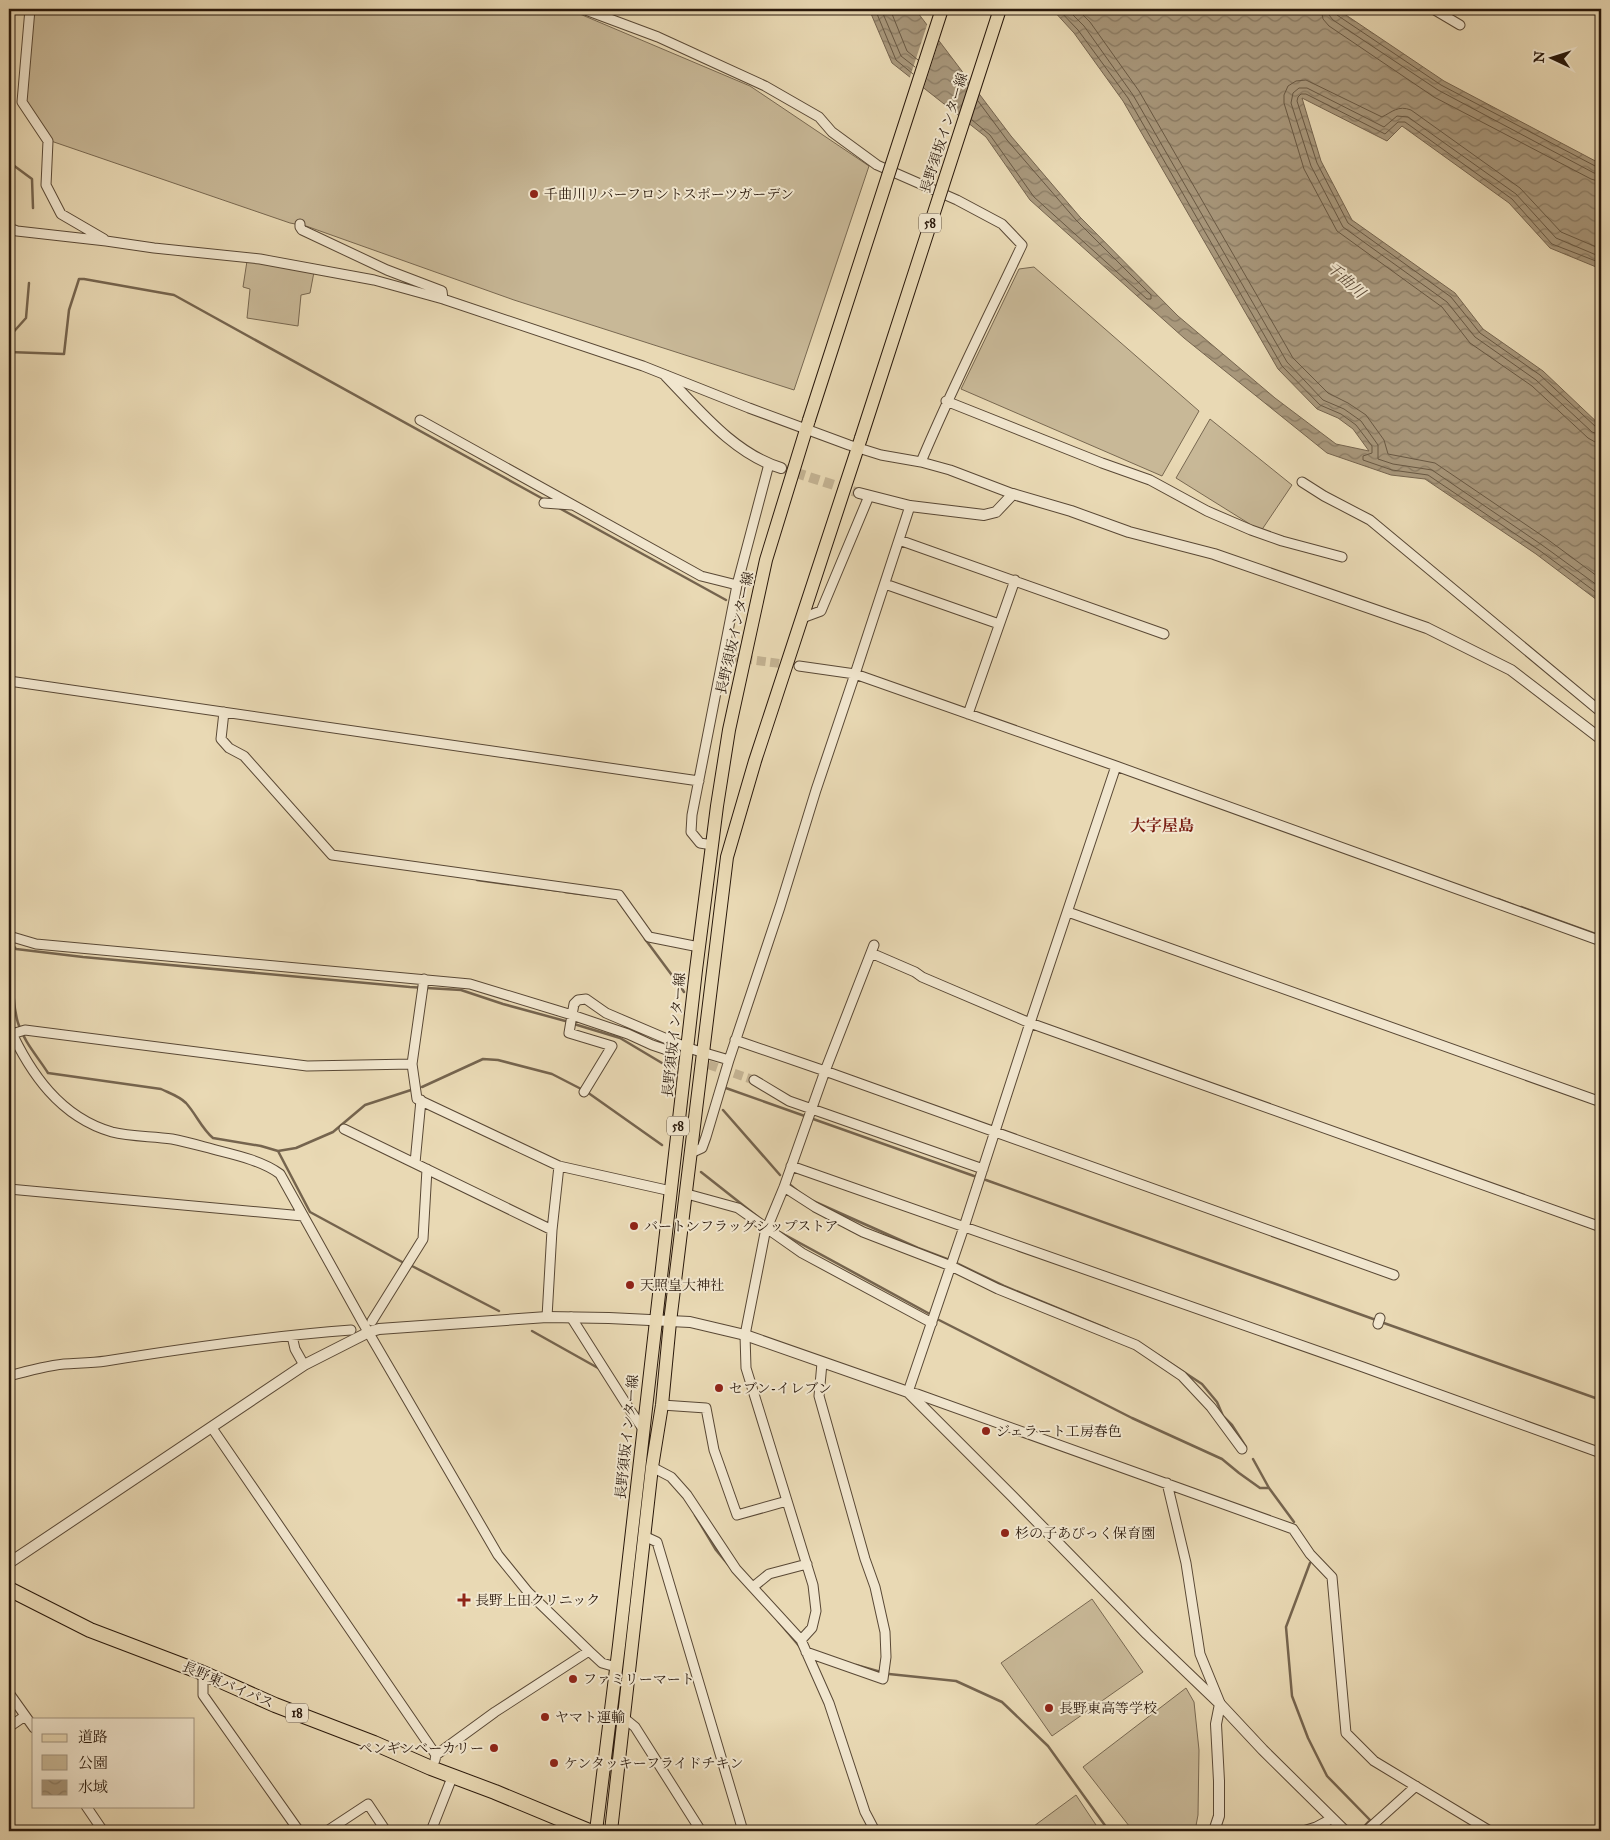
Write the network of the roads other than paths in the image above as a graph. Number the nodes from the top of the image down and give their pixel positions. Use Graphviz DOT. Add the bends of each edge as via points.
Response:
graph roads {
  1 [pos="30,9"];
  2 [pos="583,9"];
  3 [pos="942,9"];
  4 [pos="1000,9"];
  5 [pos="1434,9"];
  6 [pos="1460,25"];
  7 [pos="300,224"];
  8 [pos="9,228"];
  9 [pos="106,241"];
  10 [pos="443,299"];
  11 [pos="666,376"];
  12 [pos="946,401"];
  13 [pos="420,420"];
  14 [pos="807,425"];
  15 [pos="859,443"];
  16 [pos="921,462"];
  17 [pos="770,464"];
  18 [pos="781,468"];
  19 [pos="1302,482"];
  20 [pos="1013,494"];
  21 [pos="864,495"];
  22 [pos="544,503"];
  23 [pos="575,506"];
  24 [pos="910,506"];
  25 [pos="899,540"];
  26 [pos="1342,557"];
  27 [pos="1014,580"];
  28 [pos="884,584"];
  29 [pos="737,585"];
  30 [pos="802,618"];
  31 [pos="999,624"];
  32 [pos="1164,634"];
  33 [pos="799,666"];
  34 [pos="855,674"];
  35 [pos="9,681"];
  36 [pos="224,712"];
  37 [pos="1601,712"];
  38 [pos="968,714"];
  39 [pos="1601,739"];
  40 [pos="1116,766"];
  41 [pos="699,781"];
  42 [pos="712,845"];
  43 [pos="1068,912"];
  44 [pos="12,938"];
  45 [pos="1601,941"];
  46 [pos="699,947"];
  47 [pos="423,986"];
  48 [pos="572,1017"];
  49 [pos="1030,1023"];
  50 [pos="16,1031"];
  51 [pos="735,1040"];
  52 [pos="682,1050"];
  53 [pos="703,1053"];
  54 [pos="729,1060"];
  55 [pos="412,1064"];
  56 [pos="825,1071"];
  57 [pos="754,1080"];
  58 [pos="585,1091"];
  59 [pos="421,1100"];
  60 [pos="1601,1102"];
  61 [pos="811,1111"];
  62 [pos="344,1129"];
  63 [pos="996,1132"];
  64 [pos="691,1153"];
  65 [pos="416,1163"];
  66 [pos="559,1166"];
  67 [pos="791,1166"];
  68 [pos="427,1169"];
  69 [pos="983,1169"];
  70 [pos="784,1187"];
  71 [pos="9,1189"];
  72 [pos="671,1191"];
  73 [pos="687,1194"];
  74 [pos="303,1216"];
  75 [pos="964,1227"];
  76 [pos="1601,1227"];
  77 [pos="767,1228"];
  78 [pos="552,1230"];
  79 [pos="951,1266"];
  80 [pos="1394,1275"];
  81 [pos="547,1317"];
  82 [pos="571,1317"];
  83 [pos="372,1321"];
  84 [pos="656,1321"];
  85 [pos="670,1322"];
  86 [pos="932,1323"];
  87 [pos="351,1330"];
  88 [pos="369,1332"];
  89 [pos="745,1335"];
  90 [pos="292,1336"];
  91 [pos="822,1363"];
  92 [pos="304,1365"];
  93 [pos="9,1376"];
  94 [pos="908,1392"];
  95 [pos="662,1405"];
  96 [pos="212,1428"];
  97 [pos="643,1429"];
  98 [pos="1242,1449"];
  99 [pos="1601,1453"];
  100 [pos="652,1467"];
  101 [pos="1167,1483"];
  102 [pos="787,1501"];
  103 [pos="644,1536"];
  104 [pos="9,1563"];
  105 [pos="807,1564"];
  106 [pos="753,1587"];
  107 [pos="9,1589"];
  108 [pos="801,1640"];
  109 [pos="589,1651"];
  110 [pos="806,1652"];
  111 [pos="616,1667"];
  112 [pos="203,1674"];
  113 [pos="9,1693"];
  114 [pos="1220,1704"];
  115 [pos="25,1716"];
  116 [pos="624,1718"];
  117 [pos="32,1725"];
  118 [pos="9,1727"];
  119 [pos="434,1762"];
  120 [pos="453,1775"];
  121 [pos="1416,1786"];
  122 [pos="87,1808"];
  123 [pos="1331,1819"];
  124 [pos="104,1831"];
  125 [pos="299,1831"];
  126 [pos="327,1831"];
  127 [pos="386,1831"];
  128 [pos="431,1831"];
  129 [pos="589,1831"];
  130 [pos="596,1831"];
  131 [pos="612,1831"];
  132 [pos="701,1831"];
  133 [pos="743,1831"];
  134 [pos="874,1831"];
  135 [pos="1214,1831"];
  136 [pos="1304,1831"];
  137 [pos="1345,1831"];
  138 [pos="1366,1831"];
  139 [pos="1490,1831"];
  1 -- 9 [label="street" via="22,102 48,141 46,185 62,214"];
  2 -- 12 [label="street" via="658,37 765,86 819,118 832,132 877,165 1002,224 1022,245"];
  3 -- 14 [label="main road, 長野須坂インター線 / 58, bridge"];
  4 -- 15 [label="main road, 長野須坂インター線 / 58, bridge"];
  5 -- 6 [label="street"];
  7 -- 10 [label="street" via="302,230 362,259 442,291"];
  8 -- 9 [label="street"];
  9 -- 10 [label="street" via="260,259 374,280"];
  10 -- 11 [label="street"];
  11 -- 14 [label="street"];
  11 -- 17 [label="street" via="734,442"];
  12 -- 16 [label="street"];
  12 -- 26 [label="street" via="1150,480 1251,530 1282,542"];
  13 -- 23 [label="street"];
  14 -- 15 [label="street"];
  14 -- 42 [label="main road, 長野須坂インター線 / 58" via="766,560 729,730"];
  15 -- 16 [label="street" via="881,456"];
  15 -- 30 [label="main road, 長野須坂インター線 / 58"];
  16 -- 20 [label="street"];
  17 -- 18 [label="street"];
  17 -- 29 [label="street"];
  19 -- 37 [label="street" via="1370,520"];
  20 -- 24 [label="street" via="996,512 984,515"];
  20 -- 39 [label="street" via="1129,532 1214,554 1427,628 1511,670"];
  21 -- 24 [label="street"];
  21 -- 30 [label="street" via="821,611"];
  22 -- 23 [label="street"];
  23 -- 29 [label="street" via="702,576"];
  24 -- 25 [label="street"];
  25 -- 27 [label="street"];
  25 -- 28 [label="street"];
  27 -- 31 [label="street"];
  27 -- 32 [label="street"];
  28 -- 31 [label="street"];
  28 -- 34 [label="street"];
  29 -- 41 [label="street"];
  30 -- 53 [label="main road, 長野須坂インター線 / 58" via="727,857"];
  31 -- 38 [label="street"];
  33 -- 34 [label="street"];
  34 -- 38 [label="street"];
  34 -- 51 [label="street"];
  35 -- 36 [label="street"];
  36 -- 41 [label="street"];
  36 -- 46 [label="street" via="221,739 244,756 332,855 619,895 650,937"];
  38 -- 40 [label="street"];
  40 -- 43 [label="street"];
  40 -- 45 [label="street"];
  41 -- 42 [label="street" via="691,832 700,843"];
  42 -- 46 [label="main road, 長野須坂インター線 / 58"];
  43 -- 49 [label="street"];
  43 -- 60 [label="street"];
  44 -- 47 [label="street" via="36,944"];
  46 -- 52 [label="main road, 長野須坂インター線 / 58"];
  47 -- 48 [label="street" via="470,984"];
  47 -- 55 [label="street"];
  48 -- 52 [label="street" via="652,1045"];
  48 -- 52 [label="street" via="574,1004 586,999 606,1013"];
  48 -- 58 [label="street" via="570,1033 612,1046"];
  49 -- 56 [label="street" via="922,977 872,949"];
  49 -- 63 [label="street"];
  49 -- 76 [label="street"];
  50 -- 55 [label="street" via="307,1066"];
  50 -- 74 [label="street" via="26,1062 48,1092 86,1122 113,1132 173,1139 273,1168 280,1174"];
  51 -- 54 [label="street"];
  51 -- 56 [label="street"];
  52 -- 53 [label="street"];
  52 -- 72 [label="main road, 長野須坂インター線 / 58"];
  53 -- 54 [label="street"];
  53 -- 64 [label="main road, 長野須坂インター線 / 58"];
  54 -- 64 [label="street" via="702,1148"];
  55 -- 59 [label="street" via="417,1098"];
  56 -- 61 [label="street"];
  56 -- 63 [label="street"];
  57 -- 61 [label="street"];
  59 -- 65 [label="street"];
  59 -- 66 [label="street"];
  61 -- 67 [label="street"];
  61 -- 69 [label="street"];
  62 -- 65 [label="street"];
  63 -- 69 [label="street"];
  63 -- 80 [label="street"];
  64 -- 73 [label="main road, 長野須坂インター線 / 58"];
  65 -- 68 [label="street"];
  66 -- 72 [label="street"];
  66 -- 78 [label="street"];
  67 -- 70 [label="street"];
  67 -- 75 [label="street"];
  68 -- 78 [label="street"];
  68 -- 83 [label="street" via="423,1239"];
  69 -- 75 [label="street"];
  70 -- 77 [label="street"];
  70 -- 79 [label="street" via="863,1232"];
  71 -- 74 [label="street"];
  72 -- 84 [label="main road, 長野須坂インター線 / 58"];
  73 -- 77 [label="street" via="738,1208"];
  73 -- 85 [label="main road, 長野須坂インター線 / 58"];
  74 -- 88 [label="street"];
  75 -- 79 [label="street"];
  75 -- 99 [label="street"];
  77 -- 86 [label="street" via="802,1253"];
  77 -- 89 [label="street"];
  78 -- 81 [label="street"];
  79 -- 86 [label="street"];
  79 -- 98 [label="street" via="998,1289 1136,1345 1182,1376 1211,1406"];
  81 -- 82 [label="street"];
  81 -- 88 [label="street"];
  82 -- 84 [label="street"];
  82 -- 97 [label="street"];
  84 -- 85 [label="street"];
  84 -- 97 [label="main road, 長野須坂インター線 / 58"];
  85 -- 89 [label="street" via="690,1322"];
  85 -- 95 [label="main road, 長野須坂インター線 / 58"];
  86 -- 94 [label="street"];
  87 -- 90 [label="street"];
  88 -- 92 [label="street"];
  88 -- 109 [label="street" via="498,1555 528,1592"];
  89 -- 91 [label="street"];
  89 -- 102 [label="street" via="746,1368"];
  90 -- 92 [label="street"];
  90 -- 93 [label="street" via="172,1350 91,1364 34,1368"];
  91 -- 94 [label="street"];
  91 -- 110 [label="street" via="819,1396 885,1632 884,1679"];
  92 -- 96 [label="street"];
  94 -- 101 [label="street"];
  94 -- 114 [label="street"];
  95 -- 100 [label="main road, 長野須坂インター線 / 58"];
  95 -- 102 [label="street" via="706,1408 714,1450 737,1515"];
  96 -- 104 [label="street"];
  96 -- 119 [label="street"];
  97 -- 111 [label="main road, 長野須坂インター線 / 58"];
  100 -- 103 [label="main road, 長野須坂インター線 / 58"];
  100 -- 106 [label="street" via="671,1477 687,1494 736,1569"];
  101 -- 114 [label="street" via="1186,1563 1200,1654"];
  101 -- 121 [label="street" via="1293,1529 1310,1554 1332,1577 1346,1734 1374,1761"];
  102 -- 105 [label="street"];
  103 -- 116 [label="main road, 長野須坂インター線 / 58"];
  103 -- 133 [label="street" via="656,1542"];
  105 -- 106 [label="street" via="769,1574"];
  105 -- 108 [label="street" via="814,1585 816,1611 812,1628"];
  106 -- 108 [label="street"];
  107 -- 112 [label="highway, 長野東バイパス / 18" via="90,1630"];
  108 -- 110 [label="street"];
  109 -- 111 [label="street" via="602,1663"];
  109 -- 119 [label="street" via="495,1712"];
  110 -- 134 [label="street" via="829,1703"];
  111 -- 130 [label="main road, 長野須坂インター線 / 58"];
  112 -- 119 [label="highway, 長野東バイパス / 18" via="374,1743"];
  112 -- 125 [label="street" via="203,1695"];
  113 -- 115 [label="street"];
  114 -- 123 [label="street"];
  114 -- 135 [label="street" via="1216,1724 1219,1816"];
  115 -- 117 [label="street"];
  115 -- 118 [label="street"];
  116 -- 131 [label="main road, 長野須坂インター線 / 58"];
  116 -- 132 [label="street" via="636,1727"];
  119 -- 120 [label="highway, 長野東バイパス / 18"];
  120 -- 128 [label="street"];
  120 -- 129 [label="highway, 長野東バイパス / 18"];
  121 -- 138 [label="street"];
  121 -- 139 [label="street"];
  122 -- 124 [label="street"];
  123 -- 136 [label="street"];
  123 -- 137 [label="street"];
  126 -- 127 [label="street" via="368,1804"];
}
